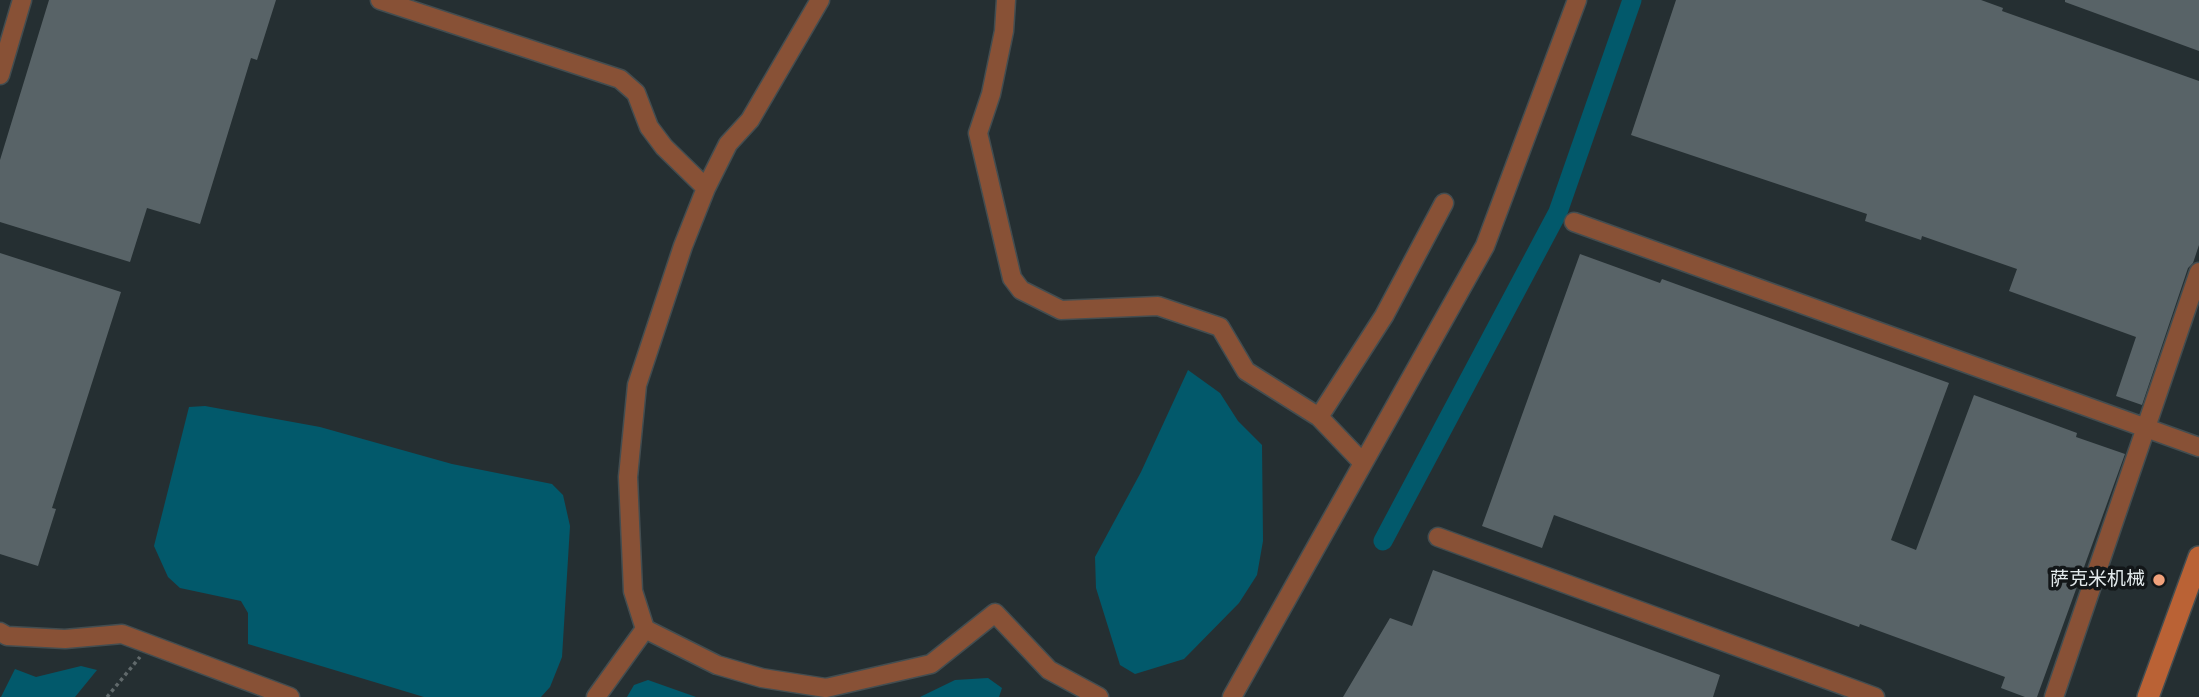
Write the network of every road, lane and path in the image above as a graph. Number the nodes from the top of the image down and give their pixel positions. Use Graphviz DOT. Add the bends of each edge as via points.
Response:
graph roads {
  1 [pos="22,0"];
  2 [pos="380,0"];
  3 [pos="820,0"];
  4 [pos="1006,0"];
  5 [pos="1577,0"];
  6 [pos="0,75"];
  7 [pos="706,188"];
  8 [pos="1444,203"];
  9 [pos="1574,222"];
  10 [pos="2199,272"];
  11 [pos="1319,417"];
  12 [pos="2146,428"];
  13 [pos="2199,447"];
  14 [pos="1363,463"];
  15 [pos="1438,537"];
  16 [pos="2199,557"];
  17 [pos="645,629"];
  18 [pos="0,632"];
  19 [pos="151,645"];
  20 [pos="107,697"];
  21 [pos="290,697"];
  22 [pos="596,697"];
  23 [pos="1099,697"];
  24 [pos="1232,697"];
  25 [pos="1875,697"];
  26 [pos="2054,697"];
  27 [pos="2148,697"];
  1 -- 6 [label="street"];
  2 -- 7 [label="street" via="620,79 636,93 649,127"];
  3 -- 7 [label="street" via="750,120 728,144"];
  4 -- 11 [label="street" via="1002,43 978,133 1012,278 1021,290 1061,310 1158,306 1220,327 1246,371"];
  5 -- 14 [label="street" via="1485,246"];
  7 -- 17 [label="street" via="636,385 628,477 633,592"];
  8 -- 11 [label="street" via="1384,316"];
  9 -- 12 [label="street"];
  10 -- 12 [label="street"];
  11 -- 14 [label="street"];
  12 -- 13 [label="street"];
  12 -- 26 [label="street"];
  14 -- 24 [label="street"];
  15 -- 25 [label="street"];
  16 -- 27 [label="main road"];
  17 -- 22 [label="street"];
  17 -- 23 [label="street" via="717,665 826,688 931,664 995,613 1049,670"];
  18 -- 19 [label="street" via="65,639 122,634"];
  19 -- 20 [label="path"];
  19 -- 21 [label="street"];
}
